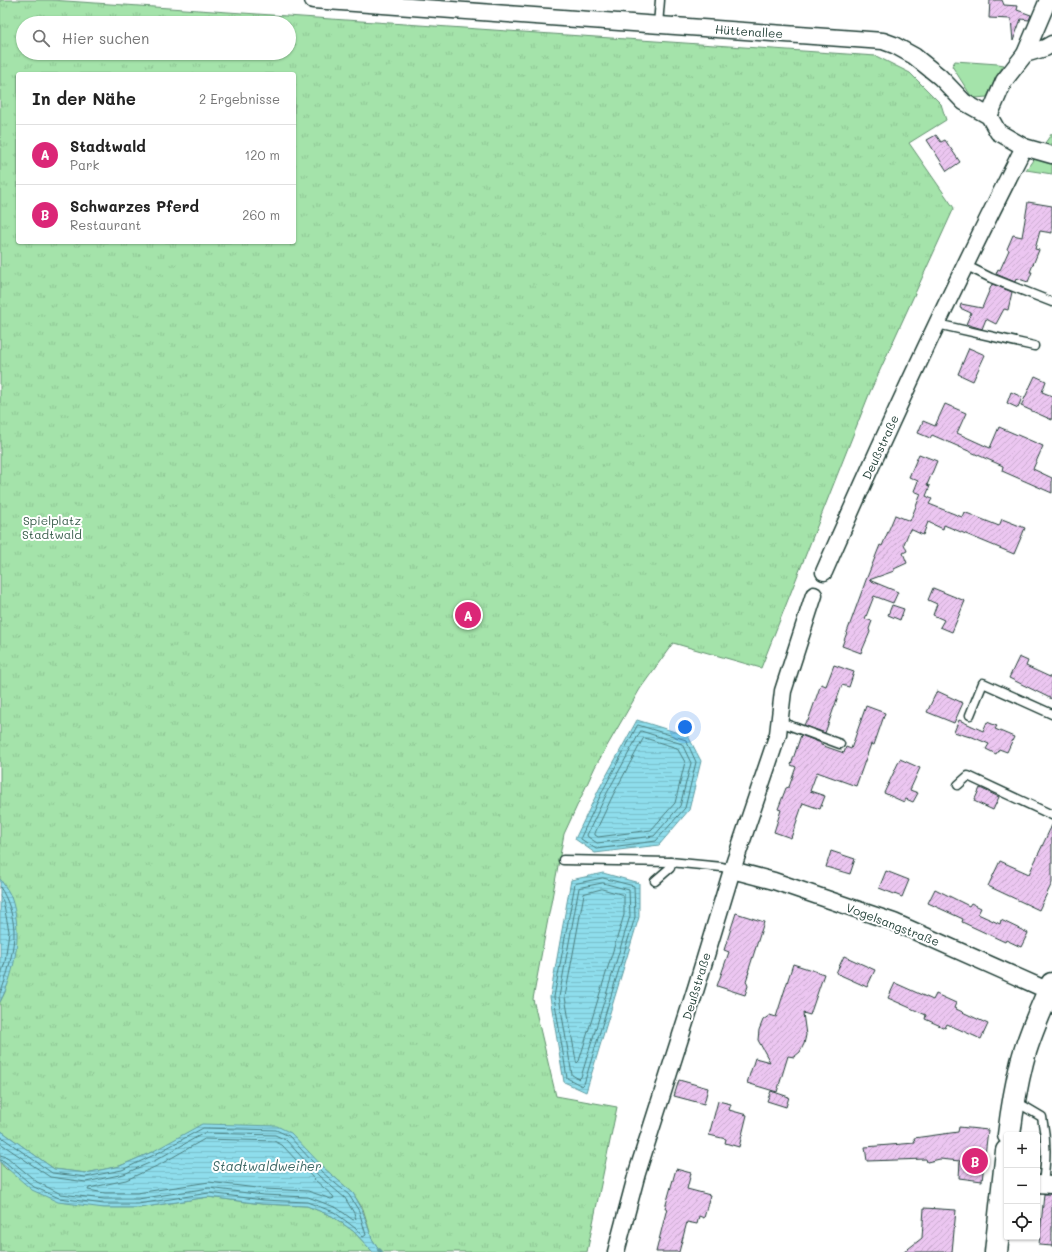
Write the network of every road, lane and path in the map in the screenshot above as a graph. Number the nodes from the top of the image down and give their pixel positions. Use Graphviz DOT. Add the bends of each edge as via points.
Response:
graph roads {
  1 [pos="313,0"];
  2 [pos="660,0"];
  3 [pos="1048,0"];
  4 [pos="436,4"];
  5 [pos="658,25"];
  6 [pos="1052,44"];
  7 [pos="1025,54"];
  8 [pos="989,116"];
  9 [pos="1024,147"];
  10 [pos="1052,155"];
  11 [pos="965,265"];
  12 [pos="1052,302"];
  13 [pos="937,324"];
  14 [pos="1034,346"];
  15 [pos="824,572"];
  16 [pos="814,595"];
  17 [pos="1052,714"];
  18 [pos="970,715"];
  19 [pos="780,722"];
  20 [pos="840,744"];
  21 [pos="958,785"];
  22 [pos="1052,815"];
  23 [pos="563,860"];
  24 [pos="670,862"];
  25 [pos="732,870"];
  26 [pos="655,881"];
  27 [pos="1050,987"];
  28 [pos="1013,1100"];
  29 [pos="1009,1132"];
  30 [pos="1044,1185"];
  31 [pos="1004,1190"];
  32 [pos="616,1252"];
  33 [pos="996,1252"];
  1 -- 4 [label="street, Hüttenallee"];
  2 -- 5 [label="lane"];
  3 -- 7 [label="street"];
  4 -- 5 [label="street, Hüttenallee"];
  5 -- 8 [label="street, Hüttenallee" via="883,41 914,56 940,77 964,102"];
  6 -- 7 [label="street"];
  7 -- 8 [label="street" via="1004,82"];
  8 -- 9 [label="street, Hüttenallee" via="998,132"];
  9 -- 10 [label="street, Hüttenallee"];
  9 -- 11 [label="street, Deußstraße"];
  11 -- 12 [label="lane"];
  11 -- 13 [label="street, Deußstraße"];
  13 -- 14 [label="lane"];
  13 -- 15 [label="street, Deußstraße"];
  16 -- 19 [label="street, Deußstraße" via="783,691"];
  17 -- 18 [label="lane" via="983,683"];
  19 -- 20 [label="lane"];
  19 -- 25 [label="street, Deußstraße"];
  21 -- 22 [label="lane" via="968,776"];
  23 -- 24 [label="lane"];
  24 -- 25 [label="lane"];
  24 -- 26 [label="lane" via="670,868"];
  25 -- 27 [label="street, Vogelsangstraße" via="774,881 894,922"];
  25 -- 32 [label="street, Deußstraße" via="637,1173"];
  27 -- 28 [label="main road" via="1022,1060"];
  28 -- 29 [label="main road"];
  28 -- 30 [label="lane" via="1042,1117 1046,1135"];
  31 -- 33 [label="main road"];
}
